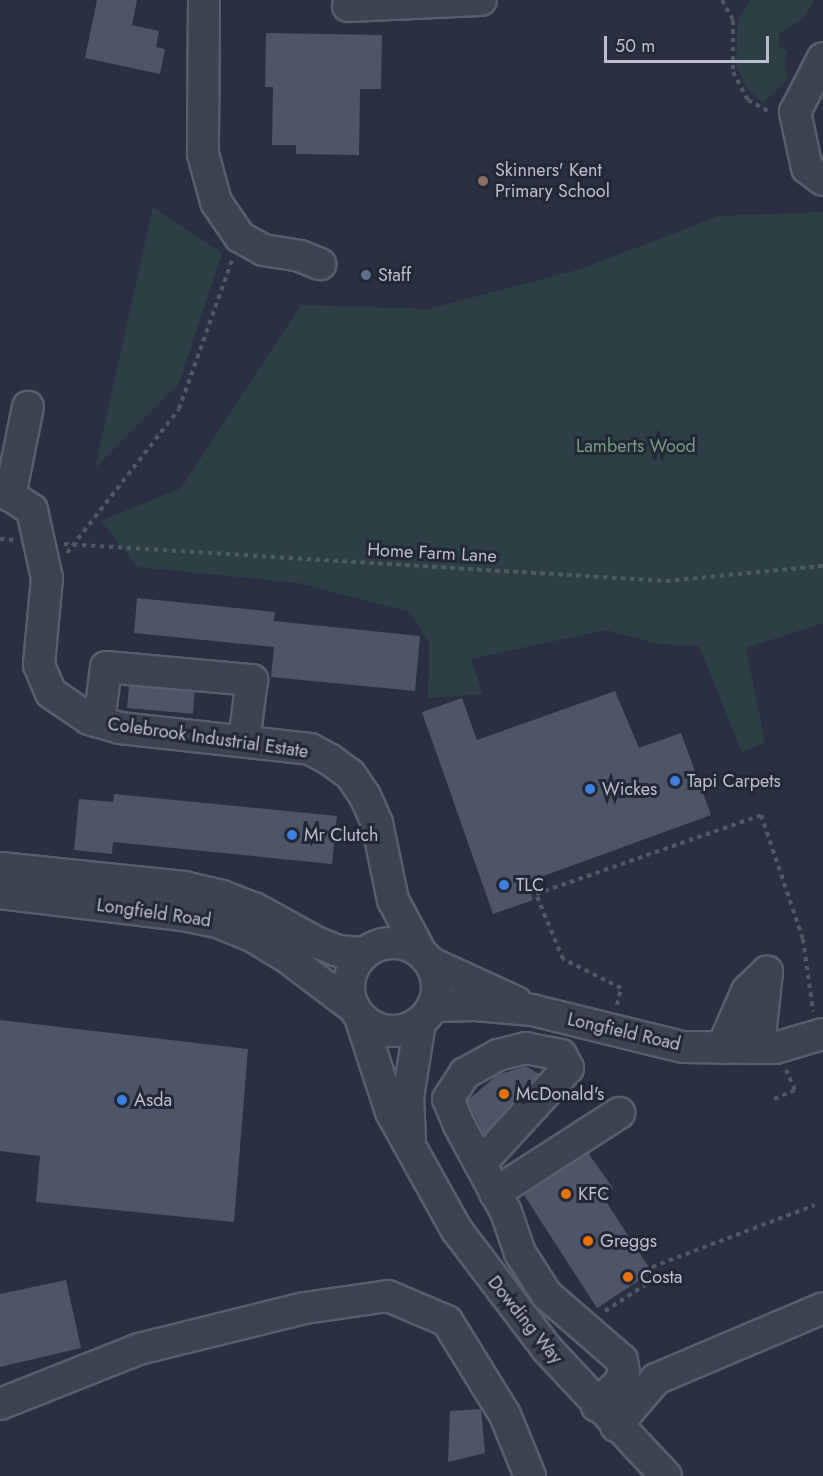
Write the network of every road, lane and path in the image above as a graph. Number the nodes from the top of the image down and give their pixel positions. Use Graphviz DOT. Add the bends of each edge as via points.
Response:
graph roads {
  1 [pos="204,0"];
  2 [pos="481,0"];
  3 [pos="722,0"];
  4 [pos="348,6"];
  5 [pos="823,58"];
  6 [pos="795,112"];
  7 [pos="823,180"];
  8 [pos="240,237"];
  9 [pos="320,264"];
  10 [pos="28,407"];
  11 [pos="14,498"];
  12 [pos="39,543"];
  13 [pos="73,545"];
  14 [pos="823,566"];
  15 [pos="47,578"];
  16 [pos="99,722"];
  17 [pos="244,741"];
  18 [pos="0,868"];
  19 [pos="0,893"];
  20 [pos="393,900"];
  21 [pos="369,950"];
  22 [pos="425,957"];
  23 [pos="532,1010"];
  24 [pos="357,1013"];
  25 [pos="427,1015"];
  26 [pos="818,1025"];
  27 [pos="611,1029"];
  28 [pos="767,1047"];
  29 [pos="722,1048"];
  30 [pos="774,1099"];
  31 [pos="619,1113"];
  32 [pos="410,1144"];
  33 [pos="480,1164"];
  34 [pos="495,1193"];
  35 [pos="815,1205"];
  36 [pos="812,1313"];
  37 [pos="582,1326"];
  38 [pos="0,1404"];
  39 [pos="607,1416"];
  40 [pos="530,1476"];
  41 [pos="666,1476"];
  1 -- 8 [label="street" via="203,154 216,202"];
  2 -- 4 [label="street"];
  3 -- 6 [label="path" via="733,20 733,72 748,100 765,112"];
  5 -- 6 [label="street"];
  6 -- 7 [label="street" via="807,168"];
  8 -- 9 [label="street" via="263,250"];
  8 -- 13 [label="path" via="179,409"];
  10 -- 11 [label="street"];
  11 -- 12 [label="street, Colebrook Industrial Estate"];
  12 -- 13 [label="path, Home Farm Lane"];
  12 -- 15 [label="street, Colebrook Industrial Estate"];
  13 -- 14 [label="path, Home Farm Lane" via="666,581"];
  13 -- 15 [label="path"];
  15 -- 16 [label="street, Colebrook Industrial Estate" via="41,636 43,679 66,707"];
  16 -- 17 [label="street, Colebrook Industrial Estate"];
  16 -- 17 [label="street" via="106,667 252,680"];
  17 -- 20 [label="street, Colebrook Industrial Estate" via="310,749 350,774 377,823"];
  18 -- 21 [label="street, Longfield Road" via="184,887 254,908 339,951"];
  19 -- 24 [label="street, Longfield Road" via="220,923 250,935 288,958"];
  20 -- 21 [label="street"];
  20 -- 22 [label="street, Colebrook Industrial Estate"];
  21 -- 22 [label="street" via="398,942"];
  21 -- 24 [label="street" via="349,979"];
  22 -- 23 [label="street, Longfield Road"];
  22 -- 25 [label="street" via="437,977"];
  23 -- 25 [label="street, Longfield Road" via="475,1005"];
  23 -- 27 [label="street, Longfield Road"];
  24 -- 25 [label="street" via="376,1028 396,1032"];
  24 -- 32 [label="street, Dowding Way" via="391,1112"];
  25 -- 32 [label="street, Dowding Way" via="408,1097"];
  26 -- 27 [label="path" via="803,939 761,815 536,894 563,959 621,988"];
  26 -- 28 [label="street, Longfield Road"];
  27 -- 29 [label="street, Longfield Road" via="683,1047"];
  28 -- 29 [label="street, Longfield Road"];
  28 -- 29 [label="street" via="766,972 747,991"];
  28 -- 30 [label="path" via="795,1090"];
  31 -- 34 [label="street"];
  32 -- 39 [label="street, Dowding Way" via="428,1183 493,1281"];
  33 -- 34 [label="street"];
  34 -- 37 [label="street" via="520,1253 542,1286"];
  35 -- 37 [label="path" via="652,1267 657,1277"];
  36 -- 39 [label="street" via="656,1379"];
  37 -- 39 [label="street" via="622,1360 624,1372"];
  38 -- 40 [label="street" via="139,1349 304,1308 388,1296 447,1321 505,1415"];
  39 -- 41 [label="street, Dowding Way"];
}
